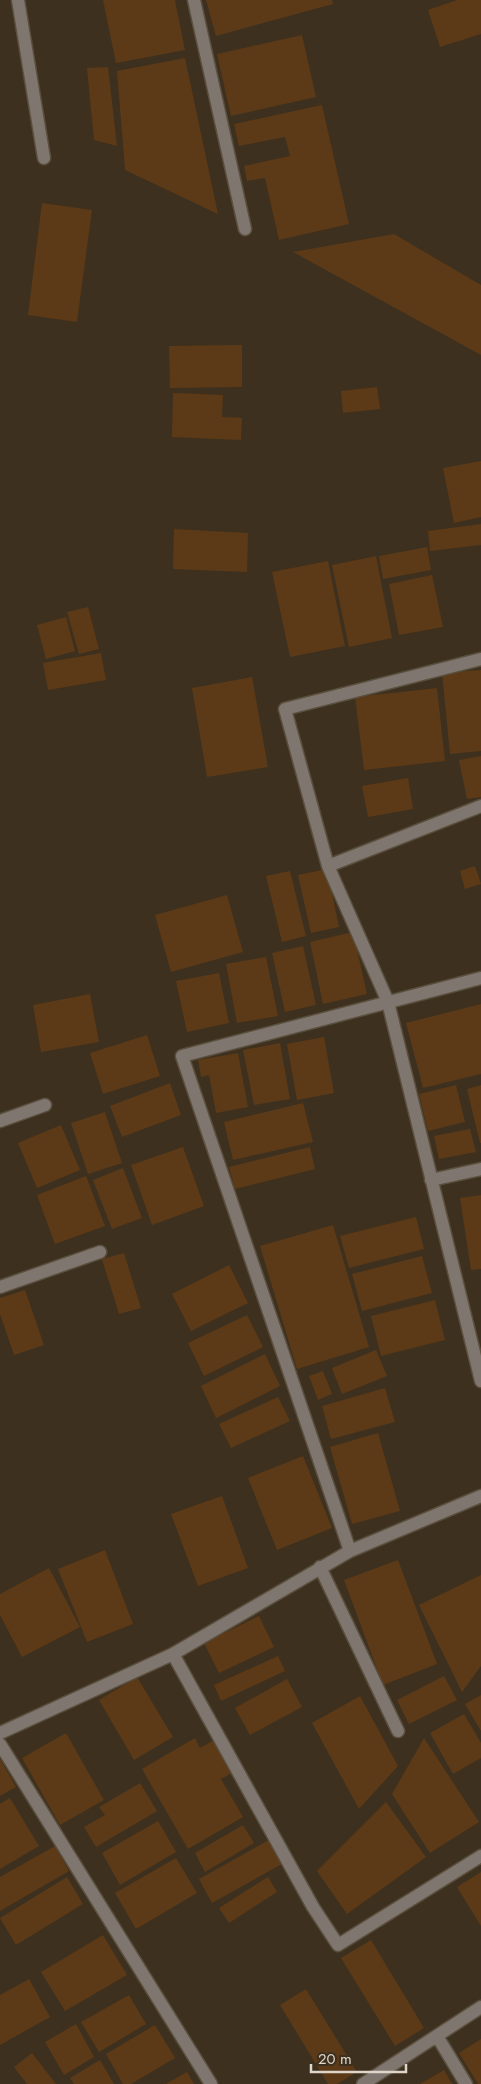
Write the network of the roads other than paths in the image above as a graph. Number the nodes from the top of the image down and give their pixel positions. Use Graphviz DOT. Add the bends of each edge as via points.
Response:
graph roads {
  1 [pos="18,0"];
  2 [pos="194,0"];
  3 [pos="44,158"];
  4 [pos="245,229"];
  5 [pos="481,659"];
  6 [pos="481,806"];
  7 [pos="328,866"];
  8 [pos="481,978"];
  9 [pos="388,1002"];
  10 [pos="45,1105"];
  11 [pos="0,1121"];
  12 [pos="481,1169"];
  13 [pos="431,1180"];
  14 [pos="100,1252"];
  15 [pos="0,1287"];
  16 [pos="481,1381"];
  17 [pos="481,1496"];
  18 [pos="350,1551"];
  19 [pos="320,1567"];
  20 [pos="172,1654"];
  21 [pos="398,1731"];
  22 [pos="0,1733"];
  23 [pos="0,1744"];
  24 [pos="481,1856"];
  25 [pos="481,2007"];
  26 [pos="438,2036"];
  27 [pos="211,2084"];
  28 [pos="363,2084"];
  29 [pos="466,2084"];
  1 -- 3 [label="street"];
  2 -- 4 [label="street"];
  5 -- 7 [label="street" via="285,709"];
  6 -- 7 [label="street"];
  7 -- 9 [label="street"];
  8 -- 9 [label="street"];
  9 -- 13 [label="street"];
  9 -- 18 [label="street" via="182,1056"];
  10 -- 11 [label="street"];
  12 -- 13 [label="street"];
  13 -- 16 [label="street"];
  14 -- 15 [label="street"];
  17 -- 18 [label="street"];
  18 -- 19 [label="street"];
  19 -- 20 [label="street"];
  19 -- 21 [label="street"];
  20 -- 22 [label="street"];
  20 -- 24 [label="street" via="313,1907 338,1945"];
  23 -- 27 [label="street"];
  25 -- 26 [label="street"];
  26 -- 28 [label="street"];
  26 -- 29 [label="street"];
}
